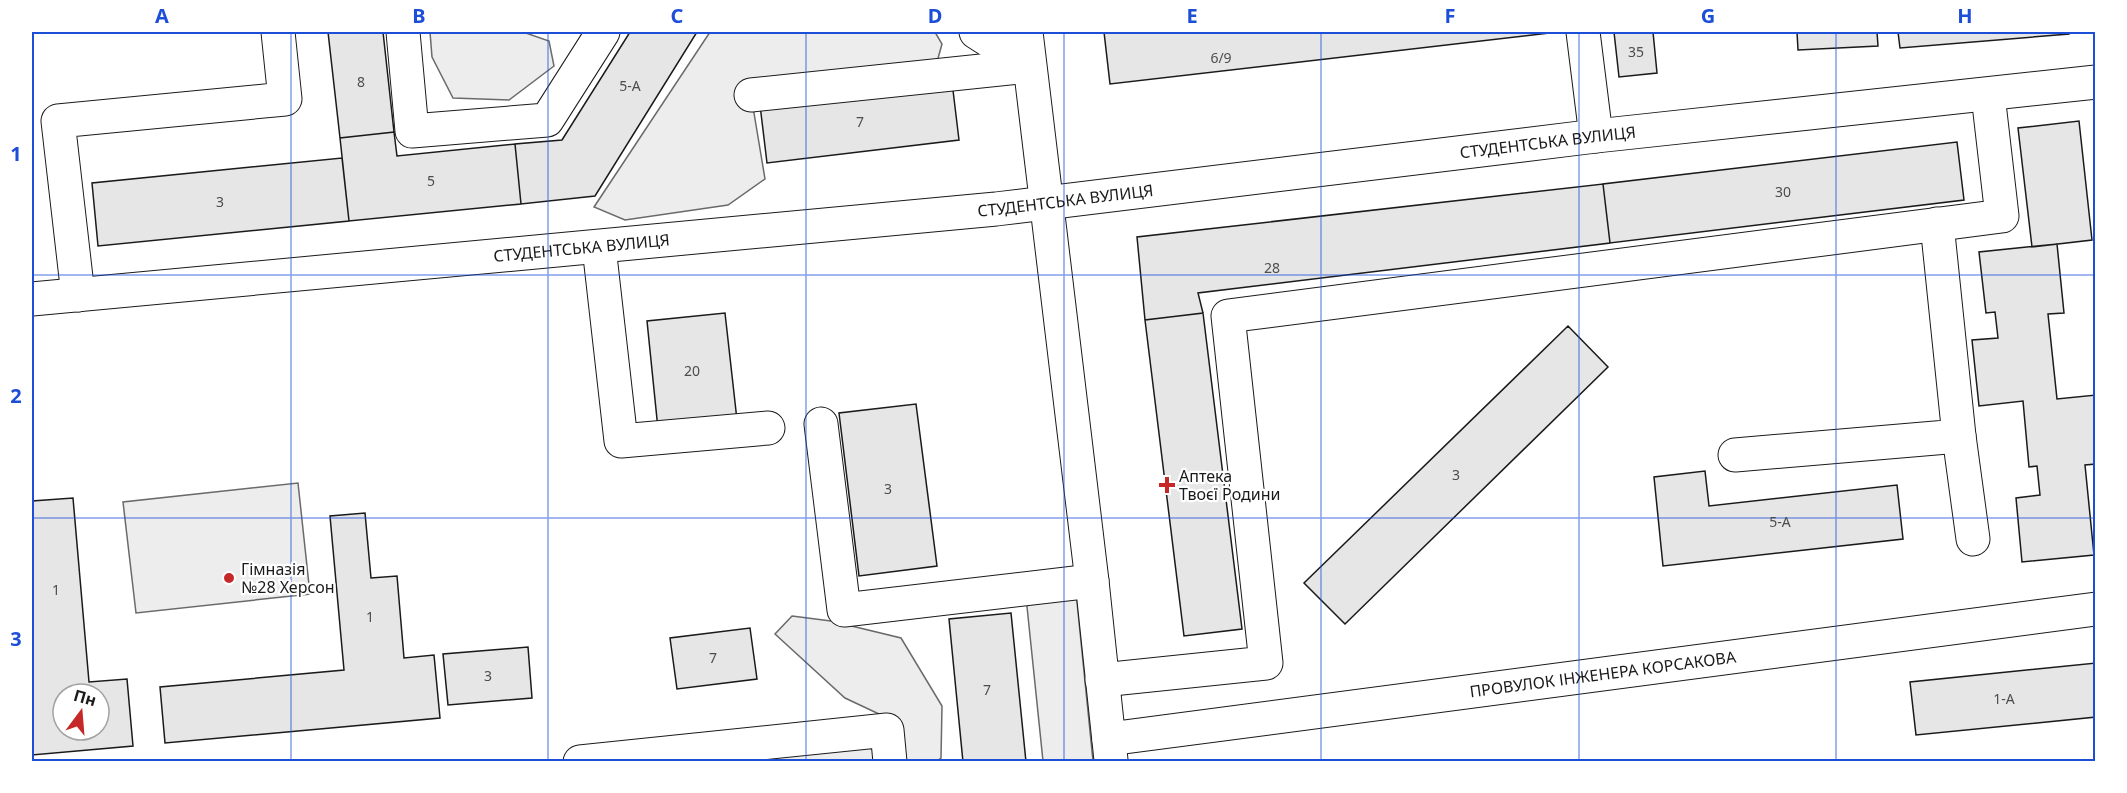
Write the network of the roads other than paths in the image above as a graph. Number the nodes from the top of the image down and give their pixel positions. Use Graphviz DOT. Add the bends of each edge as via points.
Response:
graph roads {
  1 [pos="278,32"];
  2 [pos="403,32"];
  3 [pos="603,32"];
  4 [pos="976,32"];
  5 [pos="1026,32"];
  6 [pos="1583,32"];
  7 [pos="1029,66"];
  8 [pos="2096,82"];
  9 [pos="751,95"];
  10 [pos="1988,95"];
  11 [pos="1596,136"];
  12 [pos="1047,202"];
  13 [pos="1937,224"];
  14 [pos="599,247"];
  15 [pos="78,295"];
  16 [pos="32,299"];
  17 [pos="821,424"];
  18 [pos="768,428"];
  19 [pos="1959,436"];
  20 [pos="1735,455"];
  21 [pos="1973,539"];
  22 [pos="1092,581"];
  23 [pos="2096,609"];
  24 [pos="1102,680"];
  25 [pos="888,746"];
  26 [pos="1110,750"];
  27 [pos="580,762"];
  1 -- 15 [label="street" via="285,99 58,121"];
  2 -- 3 [label="street" via="412,131 546,120"];
  4 -- 7 [label="street"];
  5 -- 7 [label="street"];
  6 -- 11 [label="street"];
  7 -- 9 [label="street"];
  7 -- 12 [label="street"];
  8 -- 10 [label="street, СТУДЕНТСЬКА ВУЛИЦЯ"];
  10 -- 11 [label="street, СТУДЕНТСЬКА ВУЛИЦЯ"];
  10 -- 13 [label="street" via="2002,216"];
  11 -- 12 [label="street, СТУДЕНТСЬКА ВУЛИЦЯ"];
  12 -- 14 [label="street, СТУДЕНТСЬКА ВУЛИЦЯ"];
  12 -- 22 [label="street"];
  13 -- 19 [label="street"];
  13 -- 24 [label="street" via="1228,316 1266,663"];
  14 -- 15 [label="street, СТУДЕНТСЬКА ВУЛИЦЯ"];
  14 -- 18 [label="street" via="621,441"];
  15 -- 16 [label="street, СТУДЕНТСЬКА ВУЛИЦЯ"];
  17 -- 22 [label="street" via="844,610"];
  19 -- 20 [label="street"];
  19 -- 21 [label="street"];
  22 -- 24 [label="street"];
  23 -- 26 [label="street, ПРОВУЛОК ІНЖЕНЕРА КОРСАКОВА"];
  24 -- 26 [label="street"];
  25 -- 27 [label="street"];
}
